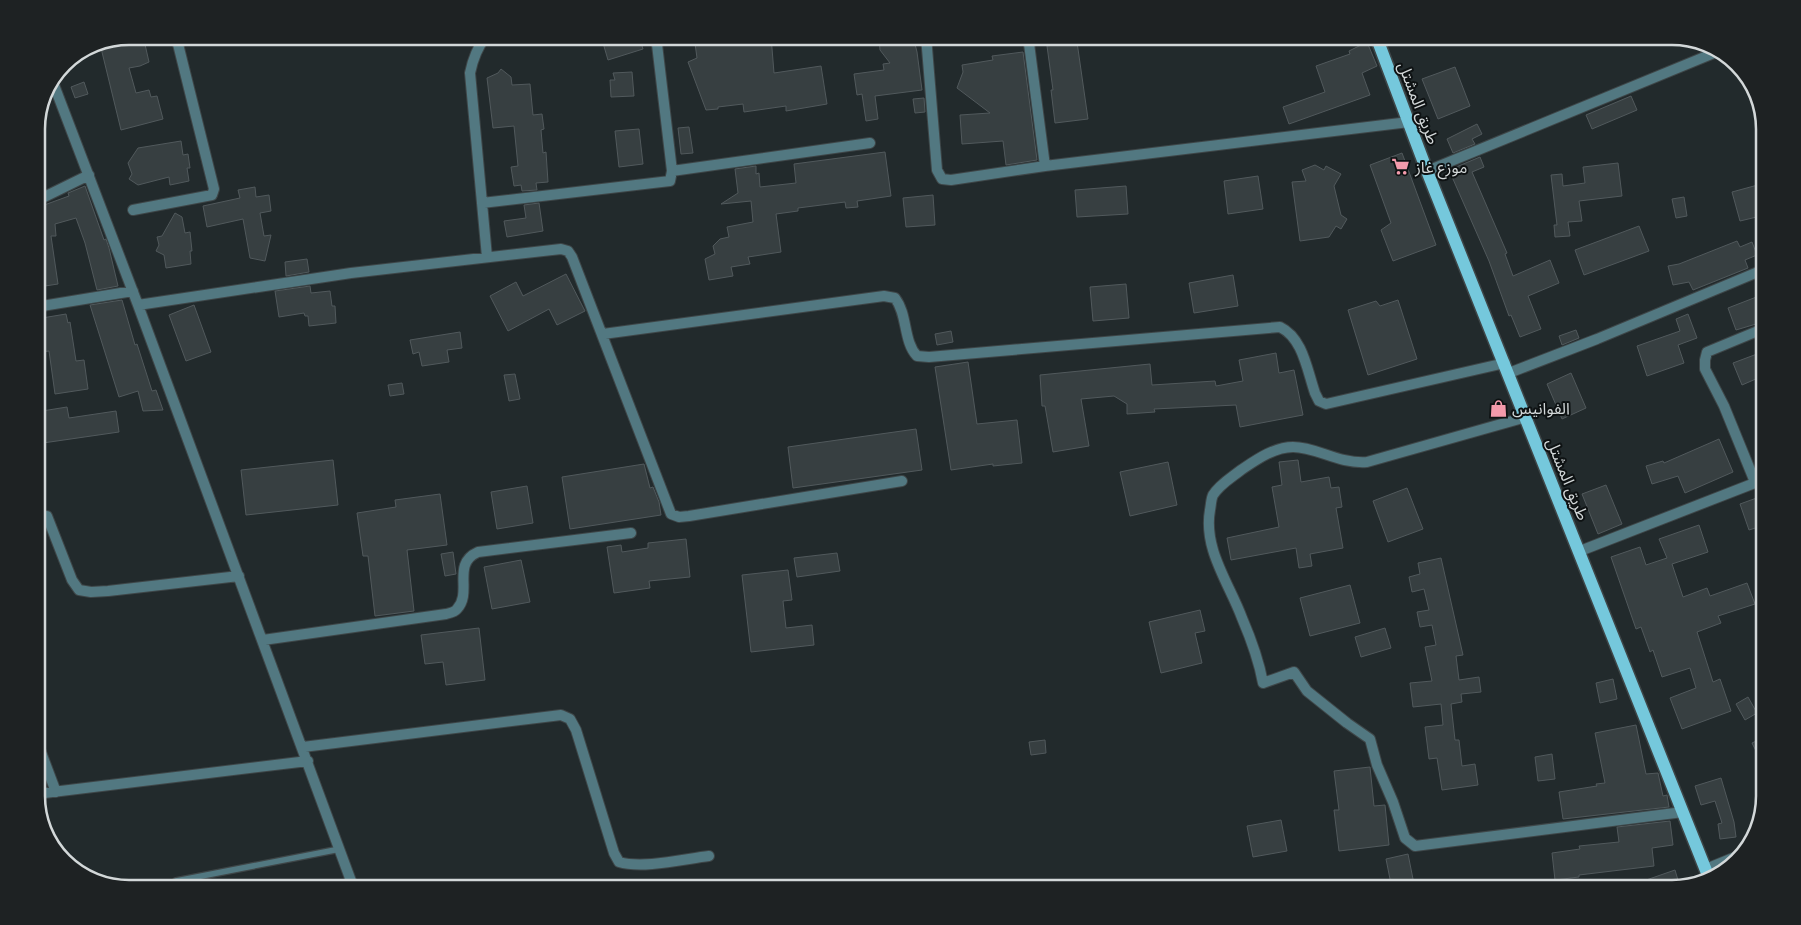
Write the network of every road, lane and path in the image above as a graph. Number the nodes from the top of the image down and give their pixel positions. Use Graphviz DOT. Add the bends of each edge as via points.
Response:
graph roads {
  1 [pos="178,45"];
  2 [pos="480,45"];
  3 [pos="657,45"];
  4 [pos="927,45"];
  5 [pos="1029,45"];
  6 [pos="1379,45"];
  7 [pos="1710,55"];
  8 [pos="56,89"];
  9 [pos="1409,122"];
  10 [pos="870,143"];
  11 [pos="1045,166"];
  12 [pos="672,171"];
  13 [pos="1426,171"];
  14 [pos="89,175"];
  15 [pos="45,197"];
  16 [pos="482,203"];
  17 [pos="133,210"];
  18 [pos="487,257"];
  19 [pos="1756,273"];
  20 [pos="133,291"];
  21 [pos="138,305"];
  22 [pos="45,306"];
  23 [pos="1756,332"];
  24 [pos="603,334"];
  25 [pos="1507,368"];
  26 [pos="1526,417"];
  27 [pos="1756,472"];
  28 [pos="902,481"];
  29 [pos="1756,482"];
  30 [pos="47,516"];
  31 [pos="631,533"];
  32 [pos="1580,551"];
  33 [pos="239,576"];
  34 [pos="262,640"];
  35 [pos="303,748"];
  36 [pos="308,761"];
  37 [pos="45,763"];
  38 [pos="56,792"];
  39 [pos="45,793"];
  40 [pos="1683,812"];
  41 [pos="340,849"];
  42 [pos="709,856"];
  43 [pos="1708,873"];
  44 [pos="181,880"];
  45 [pos="354,880"];
  1 -- 17 [label="street" via="214,189 212,195"];
  2 -- 16 [label="street" via="473,56 470,72"];
  3 -- 12 [label="street"];
  4 -- 11 [label="street" via="937,170 942,179"];
  5 -- 11 [label="street"];
  6 -- 9 [label="main road, طريق المشتل"];
  7 -- 13 [label="street"];
  8 -- 14 [label="street"];
  9 -- 11 [label="street"];
  9 -- 13 [label="main road, طريق المشتل"];
  10 -- 12 [label="street"];
  12 -- 16 [label="street" via="670,181"];
  13 -- 25 [label="main road, طريق المشتل"];
  14 -- 15 [label="street"];
  14 -- 20 [label="street"];
  16 -- 18 [label="street"];
  18 -- 21 [label="street" via="351,273"];
  18 -- 24 [label="street" via="555,249 568,251"];
  19 -- 25 [label="street" via="1597,339"];
  20 -- 21 [label="street"];
  20 -- 22 [label="street"];
  21 -- 33 [label="street"];
  23 -- 27 [label="street" via="1707,352 1705,369"];
  24 -- 25 [label="street" via="884,296 895,298 901,306 911,349 917,356 929,357 1280,327 1289,331 1297,341 1315,393 1319,401 1326,404"];
  24 -- 28 [label="street" via="671,514 689,516"];
  25 -- 26 [label="main road, طريق المشتل"];
  26 -- 32 [label="main road, طريق المشتل"];
  26 -- 40 [label="street" via="1367,462 1353,463 1293,447 1276,450 1223,482 1212,497 1209,516 1211,540 1218,565 1259,663 1263,683 1294,672 1307,691 1370,739 1405,838 1415,846"];
  29 -- 32 [label="street"];
  30 -- 33 [label="street" via="79,590 108,592"];
  31 -- 34 [label="street" via="478,552 469,556 464,567 462,601 456,610 446,614"];
  32 -- 40 [label="main road, طريق المشتل"];
  33 -- 34 [label="street"];
  34 -- 35 [label="street"];
  35 -- 36 [label="street"];
  35 -- 42 [label="street" via="561,715 570,719 576,730 614,853 620,862 629,865"];
  36 -- 38 [label="street"];
  36 -- 41 [label="street"];
  37 -- 38 [label="street"];
  38 -- 39 [label="street"];
  40 -- 43 [label="main road, طريق المشتل"];
  41 -- 44 [label="lane"];
  41 -- 45 [label="street"];
}
